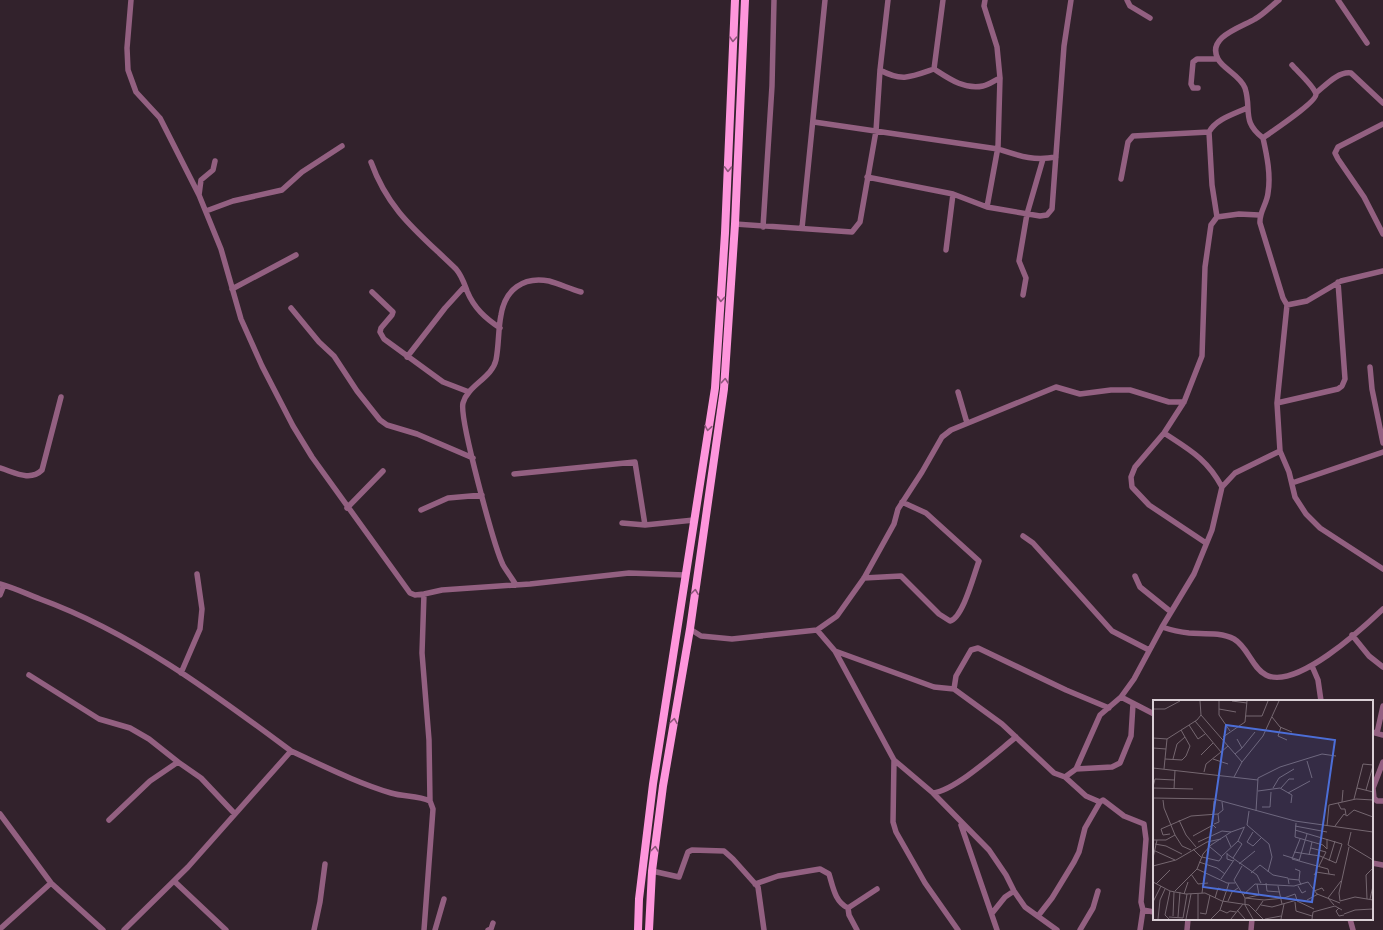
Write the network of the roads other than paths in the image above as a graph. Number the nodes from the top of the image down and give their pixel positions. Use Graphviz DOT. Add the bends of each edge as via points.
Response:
graph roads {
  1 [pos="131,0"];
  2 [pos="735,0"];
  3 [pos="745,0"];
  4 [pos="774,0"];
  5 [pos="826,0"];
  6 [pos="888,0"];
  7 [pos="943,0"];
  8 [pos="984,0"];
  9 [pos="1071,0"];
  10 [pos="1127,0"];
  11 [pos="1279,0"];
  12 [pos="1338,0"];
  13 [pos="1150,18"];
  14 [pos="1367,43"];
  15 [pos="1218,59"];
  16 [pos="1292,65"];
  17 [pos="934,69"];
  18 [pos="880,70"];
  19 [pos="1000,78"];
  20 [pos="731,86"];
  21 [pos="741,87"];
  22 [pos="1198,88"];
  23 [pos="1316,93"];
  24 [pos="1383,103"];
  25 [pos="1247,108"];
  26 [pos="814,122"];
  27 [pos="1383,124"];
  28 [pos="876,131"];
  29 [pos="1209,132"];
  30 [pos="1263,138"];
  31 [pos="342,146"];
  32 [pos="998,149"];
  33 [pos="1056,157"];
  34 [pos="1043,159"];
  35 [pos="215,161"];
  36 [pos="371,162"];
  37 [pos="867,177"];
  38 [pos="1121,179"];
  39 [pos="953,194"];
  40 [pos="199,195"];
  41 [pos="987,207"];
  42 [pos="206,211"];
  43 [pos="1028,214"];
  44 [pos="1259,216"];
  45 [pos="1217,217"];
  46 [pos="735,224"];
  47 [pos="763,227"];
  48 [pos="802,228"];
  49 [pos="1383,234"];
  50 [pos="946,250"];
  51 [pos="296,255"];
  52 [pos="1383,271"];
  53 [pos="1338,282"];
  54 [pos="465,286"];
  55 [pos="232,289"];
  56 [pos="372,292"];
  57 [pos="581,292"];
  58 [pos="1023,296"];
  59 [pos="1287,305"];
  60 [pos="291,308"];
  61 [pos="500,328"];
  62 [pos="407,357"];
  63 [pos="1370,367"];
  64 [pos="469,392"];
  65 [pos="958,392"];
  66 [pos="61,397"];
  67 [pos="1184,402"];
  68 [pos="1277,403"];
  69 [pos="967,423"];
  70 [pos="1164,434"];
  71 [pos="1383,443"];
  72 [pos="1280,451"];
  73 [pos="1383,452"];
  74 [pos="473,458"];
  75 [pos="0,468"];
  76 [pos="383,471"];
  77 [pos="514,474"];
  78 [pos="1292,483"];
  79 [pos="1222,487"];
  80 [pos="482,495"];
  81 [pos="902,502"];
  82 [pos="347,508"];
  83 [pos="421,510"];
  84 [pos="694,520"];
  85 [pos="622,523"];
  86 [pos="645,525"];
  87 [pos="1024,536"];
  88 [pos="1206,543"];
  89 [pos="1383,570"];
  90 [pos="197,574"];
  91 [pos="685,575"];
  92 [pos="1135,576"];
  93 [pos="864,578"];
  94 [pos="2,585"];
  95 [pos="516,585"];
  96 [pos="424,594"];
  97 [pos="0,595"];
  98 [pos="1383,609"];
  99 [pos="1171,612"];
  100 [pos="1162,627"];
  101 [pos="690,629"];
  102 [pos="817,630"];
  103 [pos="1352,635"];
  104 [pos="1149,650"];
  105 [pos="835,651"];
  106 [pos="1312,666"];
  107 [pos="1383,667"];
  108 [pos="181,673"];
  109 [pos="29,675"];
  110 [pos="954,689"];
  111 [pos="1121,697"];
  112 [pos="1320,700"];
  113 [pos="1133,704"];
  114 [pos="1383,706"];
  115 [pos="1109,708"];
  116 [pos="1153,714"];
  117 [pos="1374,732"];
  118 [pos="1383,735"];
  119 [pos="1016,737"];
  120 [pos="292,751"];
  121 [pos="894,760"];
  122 [pos="178,762"];
  123 [pos="1383,762"];
  124 [pos="1076,769"];
  125 [pos="1065,777"];
  126 [pos="933,793"];
  127 [pos="1383,801"];
  128 [pos="430,802"];
  129 [pos="1100,802"];
  130 [pos="234,813"];
  131 [pos="0,814"];
  132 [pos="109,820"];
  133 [pos="961,823"];
  134 [pos="1373,862"];
  135 [pos="325,864"];
  136 [pos="1383,865"];
  137 [pos="652,871"];
  138 [pos="174,881"];
  139 [pos="51,883"];
  140 [pos="755,884"];
  141 [pos="640,889"];
  142 [pos="877,889"];
  143 [pos="651,890"];
  144 [pos="1014,891"];
  145 [pos="1098,891"];
  146 [pos="444,899"];
  147 [pos="848,908"];
  148 [pos="1143,910"];
  149 [pos="992,912"];
  150 [pos="1153,912"];
  151 [pos="1038,916"];
  152 [pos="1188,920"];
  153 [pos="1252,920"];
  154 [pos="1350,920"];
  155 [pos="493,923"];
  156 [pos="0,929"];
  157 [pos="956,929"];
  158 [pos="103,930"];
  159 [pos="124,930"];
  160 [pos="226,930"];
  161 [pos="314,930"];
  162 [pos="424,930"];
  163 [pos="435,930"];
  164 [pos="488,930"];
  165 [pos="638,930"];
  166 [pos="649,930"];
  167 [pos="764,930"];
  168 [pos="857,930"];
  169 [pos="997,930"];
  170 [pos="1057,930"];
  171 [pos="1080,930"];
  172 [pos="1140,930"];
  173 [pos="1187,930"];
  174 [pos="1251,930"];
  175 [pos="1352,930"];
  1 -- 40 [label="street" via="128,70 136,92 160,118"];
  2 -- 20 [label="main road, one-way"];
  3 -- 21 [label="main road"];
  4 -- 47 [label="street" via="772,86"];
  5 -- 26 [label="street"];
  6 -- 18 [label="street"];
  7 -- 17 [label="street"];
  8 -- 19 [label="street" via="997,47"];
  9 -- 33 [label="street" via="1064,46"];
  10 -- 13 [label="street" via="1130,6"];
  11 -- 15 [label="street" via="1256,18 1225,35 1219,41"];
  12 -- 14 [label="street"];
  15 -- 22 [label="street" via="1197,59 1193,62 1191,84 1193,88"];
  15 -- 25 [label="street" via="1241,82"];
  16 -- 23 [label="street"];
  17 -- 18 [label="street" via="905,79"];
  17 -- 19 [label="street" via="955,83 971,87 983,86"];
  18 -- 28 [label="street"];
  19 -- 32 [label="street"];
  20 -- 21 [label="main road"];
  20 -- 84 [label="main road, one-way" via="716,373"];
  21 -- 46 [label="main road"];
  23 -- 24 [label="street" via="1338,76 1350,72"];
  23 -- 30 [label="street" via="1309,105"];
  25 -- 29 [label="street" via="1224,119"];
  25 -- 30 [label="street" via="1253,129"];
  26 -- 28 [label="street"];
  26 -- 48 [label="street"];
  27 -- 49 [label="street" via="1338,147 1336,153 1364,197"];
  28 -- 32 [label="street"];
  28 -- 37 [label="street"];
  29 -- 38 [label="street" via="1133,136 1128,142"];
  29 -- 45 [label="street" via="1212,186"];
  30 -- 44 [label="street" via="1269,167 1268,192 1266,204"];
  31 -- 42 [label="street" via="302,172 282,190 233,201"];
  32 -- 34 [label="street" via="1027,158"];
  32 -- 41 [label="street"];
  33 -- 34 [label="street"];
  33 -- 43 [label="street" via="1052,209 1047,215"];
  34 -- 43 [label="street"];
  35 -- 40 [label="street" via="213,170 201,180"];
  36 -- 54 [label="street" via="384,192 403,219 456,269"];
  37 -- 39 [label="street"];
  37 -- 48 [label="street" via="860,222 852,232"];
  39 -- 41 [label="street"];
  39 -- 50 [label="street"];
  40 -- 42 [label="street"];
  41 -- 43 [label="street"];
  42 -- 55 [label="street" via="221,249"];
  43 -- 58 [label="street" via="1019,261 1026,278"];
  44 -- 45 [label="street" via="1238,214"];
  44 -- 59 [label="street" via="1264,241"];
  45 -- 67 [label="street" via="1211,225 1205,267 1202,356"];
  46 -- 47 [label="street"];
  101 -- 46 [label="main road, one-way" via="724,389"];
  47 -- 48 [label="street"];
  51 -- 55 [label="street"];
  52 -- 53 [label="street"];
  53 -- 59 [label="street" via="1307,301"];
  53 -- 68 [label="street" via="1345,379 1342,386"];
  54 -- 61 [label="street" via="476,308"];
  54 -- 62 [label="street"];
  55 -- 82 [label="street" via="241,319 293,426"];
  56 -- 62 [label="street" via="393,312 380,332 384,339"];
  57 -- 61 [label="street" via="548,281 520,284 504,301"];
  59 -- 68 [label="street"];
  60 -- 74 [label="street" via="334,356 357,391 387,426 417,434"];
  61 -- 64 [label="street" via="495,362 485,378"];
  62 -- 64 [label="street" via="443,382"];
  63 -- 71 [label="street"];
  64 -- 74 [label="street" via="463,402 462,413"];
  65 -- 69 [label="street"];
  66 -- 75 [label="street" via="42,470 37,476 29,477"];
  67 -- 69 [label="street" via="1169,402 1130,390 1080,394 1056,388"];
  67 -- 70 [label="street"];
  68 -- 72 [label="street"];
  69 -- 81 [label="street" via="942,437"];
  70 -- 79 [label="street" via="1204,460"];
  70 -- 88 [label="street" via="1135,467 1131,477 1132,487 1149,505"];
  72 -- 78 [label="street"];
  72 -- 79 [label="street" via="1235,473"];
  73 -- 78 [label="street"];
  74 -- 80 [label="street"];
  76 -- 82 [label="street"];
  77 -- 86 [label="street" via="635,462"];
  78 -- 89 [label="street" via="1295,497 1306,514 1320,528"];
  79 -- 88 [label="street" via="1212,530"];
  80 -- 83 [label="street" via="448,498"];
  80 -- 95 [label="street" via="503,564"];
  81 -- 93 [label="street" via="894,524"];
  81 -- 93 [label="street" via="926,513 979,561 957,616 950,621 939,614 901,576"];
  82 -- 96 [label="street" via="410,592 415,595"];
  84 -- 86 [label="street"];
  84 -- 91 [label="main road"];
  85 -- 86 [label="street"];
  87 -- 104 [label="street" via="1112,630"];
  88 -- 99 [label="street" via="1194,574"];
  90 -- 108 [label="street" via="202,609 200,629"];
  91 -- 95 [label="street" via="629,573"];
  91 -- 141 [label="main road" via="653,784"];
  92 -- 99 [label="street" via="1140,588"];
  93 -- 102 [label="street" via="837,616"];
  94 -- 97 [label="street"];
  94 -- 108 [label="street" via="96,622"];
  95 -- 96 [label="street" via="442,590"];
  96 -- 128 [label="street" via="422,653 429,740"];
  98 -- 103 [label="street"];
  99 -- 100 [label="street"];
  100 -- 104 [label="street"];
  100 -- 106 [label="street" via="1234,639 1266,675 1278,678 1290,676"];
  101 -- 102 [label="street" via="701,636 732,639"];
  137 -- 101 [label="main road, one-way" via="663,786"];
  102 -- 105 [label="street"];
  103 -- 106 [label="street"];
  103 -- 107 [label="street" via="1369,656"];
  104 -- 111 [label="street"];
  105 -- 110 [label="street" via="934,687"];
  105 -- 121 [label="street"];
  106 -- 112 [label="street" via="1318,680"];
  108 -- 120 [label="street"];
  109 -- 122 [label="street" via="99,719 130,728 149,739"];
  110 -- 115 [label="street" via="956,676 972,650 978,648"];
  110 -- 119 [label="street"];
  111 -- 113 [label="street"];
  111 -- 115 [label="street"];
  113 -- 116 [label="street"];
  113 -- 124 [label="street" via="1131,736 1120,763 1112,767"];
  114 -- 117 [label="street"];
  115 -- 124 [label="street" via="1094,724"];
  117 -- 118 [label="street"];
  119 -- 125 [label="street" via="1054,773"];
  119 -- 126 [label="street" via="956,784 942,792"];
  120 -- 128 [label="street" via="342,775 385,791"];
  120 -- 130 [label="street"];
  121 -- 126 [label="street"];
  121 -- 157 [label="street" via="893,822 896,832 925,883"];
  122 -- 130 [label="street" via="201,778"];
  122 -- 132 [label="street" via="150,781"];
  123 -- 127 [label="street" via="1373,788 1377,802"];
  124 -- 125 [label="street"];
  125 -- 129 [label="street" via="1086,796"];
  126 -- 133 [label="street"];
  128 -- 162 [label="street" via="433,809"];
  129 -- 148 [label="street" via="1106,802 1124,816 1144,824 1146,839 1141,902"];
  129 -- 151 [label="street" via="1085,828 1074,862"];
  130 -- 138 [label="street"];
  131 -- 139 [label="street"];
  133 -- 144 [label="street" via="989,850"];
  133 -- 149 [label="street"];
  134 -- 136 [label="street"];
  135 -- 161 [label="street"];
  137 -- 140 [label="street" via="679,877 688,852 724,851"];
  137 -- 143 [label="main road"];
  138 -- 159 [label="street"];
  138 -- 160 [label="street"];
  139 -- 156 [label="street"];
  139 -- 158 [label="street"];
  140 -- 147 [label="street" via="778,876 820,869 830,874 837,898"];
  140 -- 167 [label="street" via="758,887"];
  141 -- 143 [label="main road"];
  141 -- 165 [label="main road"];
  142 -- 147 [label="street"];
  143 -- 166 [label="main road"];
  144 -- 149 [label="street"];
  144 -- 151 [label="street" via="1025,907"];
  145 -- 171 [label="street" via="1093,908"];
  146 -- 163 [label="street"];
  147 -- 168 [label="street"];
  148 -- 150 [label="street"];
  148 -- 172 [label="street"];
  149 -- 169 [label="street"];
  151 -- 170 [label="street"];
  152 -- 173 [label="street"];
  153 -- 174 [label="street"];
  154 -- 175 [label="street"];
  155 -- 164 [label="street"];
}
